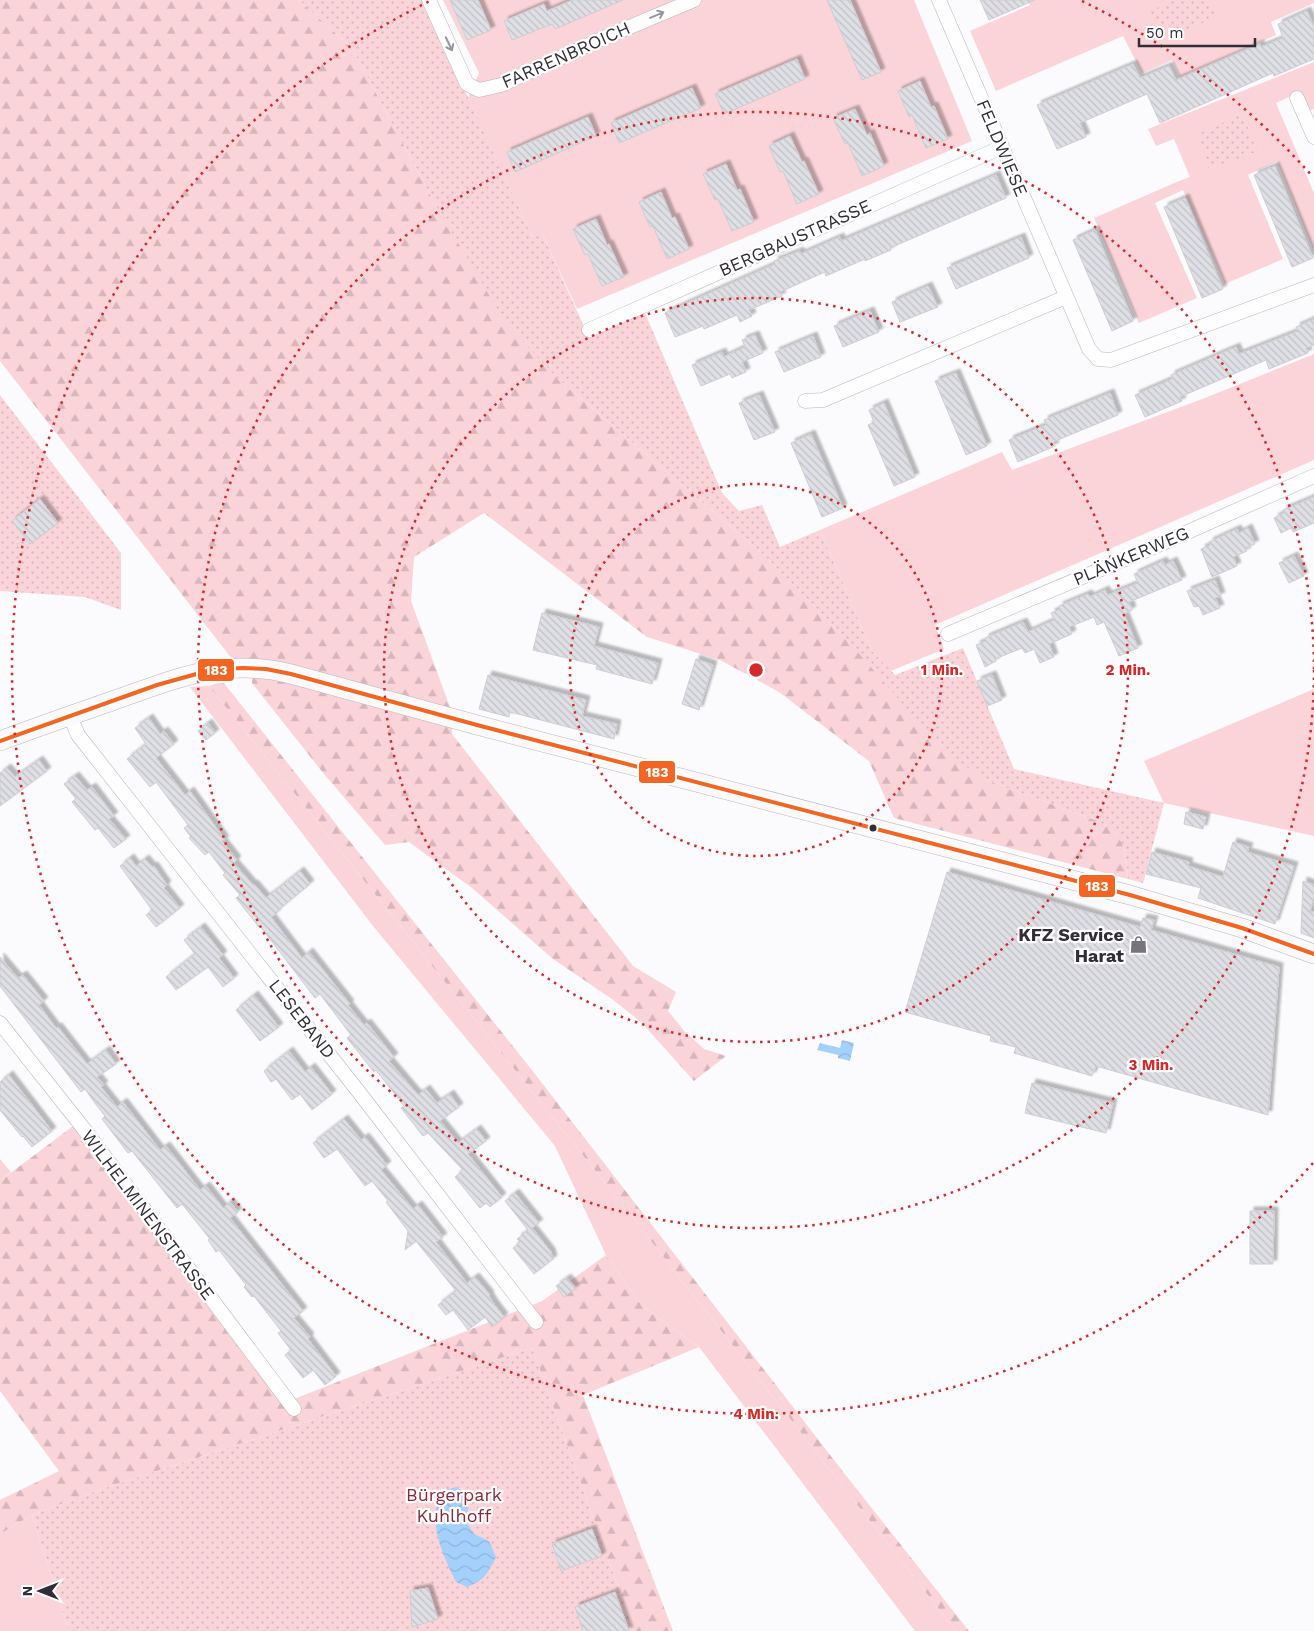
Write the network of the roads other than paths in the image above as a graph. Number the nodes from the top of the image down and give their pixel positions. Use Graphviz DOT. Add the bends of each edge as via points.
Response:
graph roads {
  1 [pos="429,0"];
  2 [pos="694,0"];
  3 [pos="939,0"];
  4 [pos="1297,98"];
  5 [pos="1314,137"];
  6 [pos="1002,147"];
  7 [pos="1314,285"];
  8 [pos="1066,297"];
  9 [pos="589,330"];
  10 [pos="805,401"];
  11 [pos="1314,476"];
  12 [pos="948,634"];
  13 [pos="70,716"];
  14 [pos="0,741"];
  15 [pos="1314,954"];
  16 [pos="0,1024"];
  17 [pos="536,1322"];
  18 [pos="294,1409"];
  1 -- 2 [label="street, FARRENBROICH, one-way" via="467,84 479,90 502,85"];
  3 -- 6 [label="street, FELDWIESE"];
  4 -- 5 [label="street"];
  6 -- 8 [label="street, FELDWIESE"];
  6 -- 9 [label="street, BERGBAUSTRASSE"];
  7 -- 8 [label="street, FELDWIESE" via="1111,360 1098,359 1089,349"];
  8 -- 10 [label="street" via="823,400"];
  11 -- 12 [label="street, PLÄNKERWEG"];
  13 -- 14 [label="street"];
  13 -- 15 [label="street" via="204,672 238,667 276,670 1130,895 1242,928"];
  13 -- 17 [label="street, LESEBAND" via="78,735"];
  16 -- 18 [label="street, WILHELMINENSTRASSE" via="84,1129"];
}
